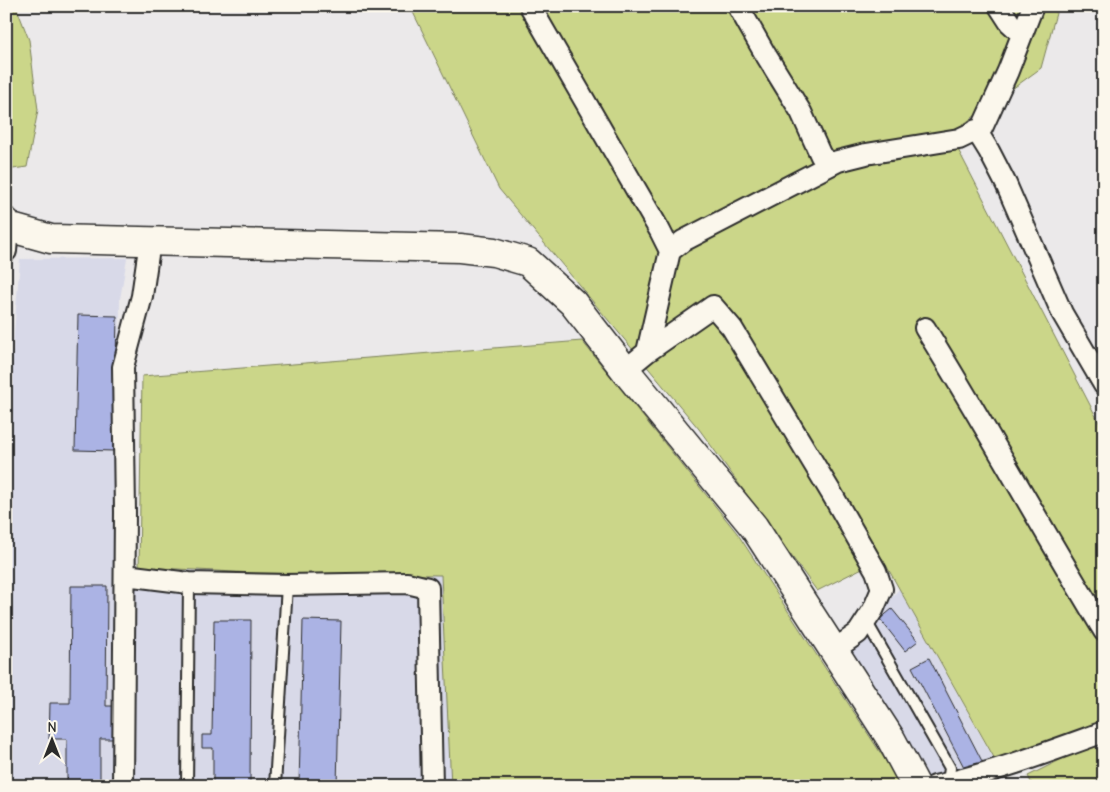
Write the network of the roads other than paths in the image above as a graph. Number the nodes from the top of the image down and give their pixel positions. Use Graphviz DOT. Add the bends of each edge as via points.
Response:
graph roads {
  1 [pos="530,6"];
  2 [pos="738,6"];
  3 [pos="999,6"];
  4 [pos="1033,6"];
  5 [pos="1022,34"];
  6 [pos="976,130"];
  7 [pos="832,164"];
  8 [pos="7,233"];
  9 [pos="150,241"];
  10 [pos="670,251"];
  11 [pos="925,328"];
  12 [pos="647,352"];
  13 [pos="625,370"];
  14 [pos="1104,385"];
  15 [pos="125,575"];
  16 [pos="189,584"];
  17 [pos="287,585"];
  18 [pos="866,621"];
  19 [pos="1104,631"];
  20 [pos="834,650"];
  21 [pos="1104,733"];
  22 [pos="941,784"];
  23 [pos="123,786"];
  24 [pos="188,786"];
  25 [pos="275,786"];
  26 [pos="432,786"];
  27 [pos="916,786"];
  1 -- 10 [label="street"];
  2 -- 7 [label="street" via="801,112 821,156"];
  3 -- 5 [label="street" via="1010,24"];
  4 -- 5 [label="street"];
  5 -- 6 [label="street" via="982,128"];
  6 -- 7 [label="street" via="959,139 866,154"];
  6 -- 14 [label="street" via="1006,184 1062,313"];
  7 -- 10 [label="street" via="683,241"];
  8 -- 9 [label="street" via="51,240"];
  9 -- 13 [label="street" via="460,248 494,252 528,262 573,303"];
  9 -- 15 [label="street" via="142,296 123,367"];
  10 -- 12 [label="street"];
  11 -- 19 [label="street"];
  12 -- 13 [label="street"];
  12 -- 18 [label="street" via="713,306 732,328 876,571 882,589"];
  13 -- 20 [label="street" via="754,527"];
  15 -- 16 [label="street"];
  15 -- 23 [label="street"];
  16 -- 17 [label="street"];
  16 -- 24 [label="lane"];
  17 -- 25 [label="lane"];
  17 -- 26 [label="street" via="407,582 428,588"];
  18 -- 20 [label="street" via="858,633"];
  18 -- 22 [label="lane" via="950,768"];
  20 -- 27 [label="street" via="891,739"];
  21 -- 22 [label="street" via="977,776"];
}
